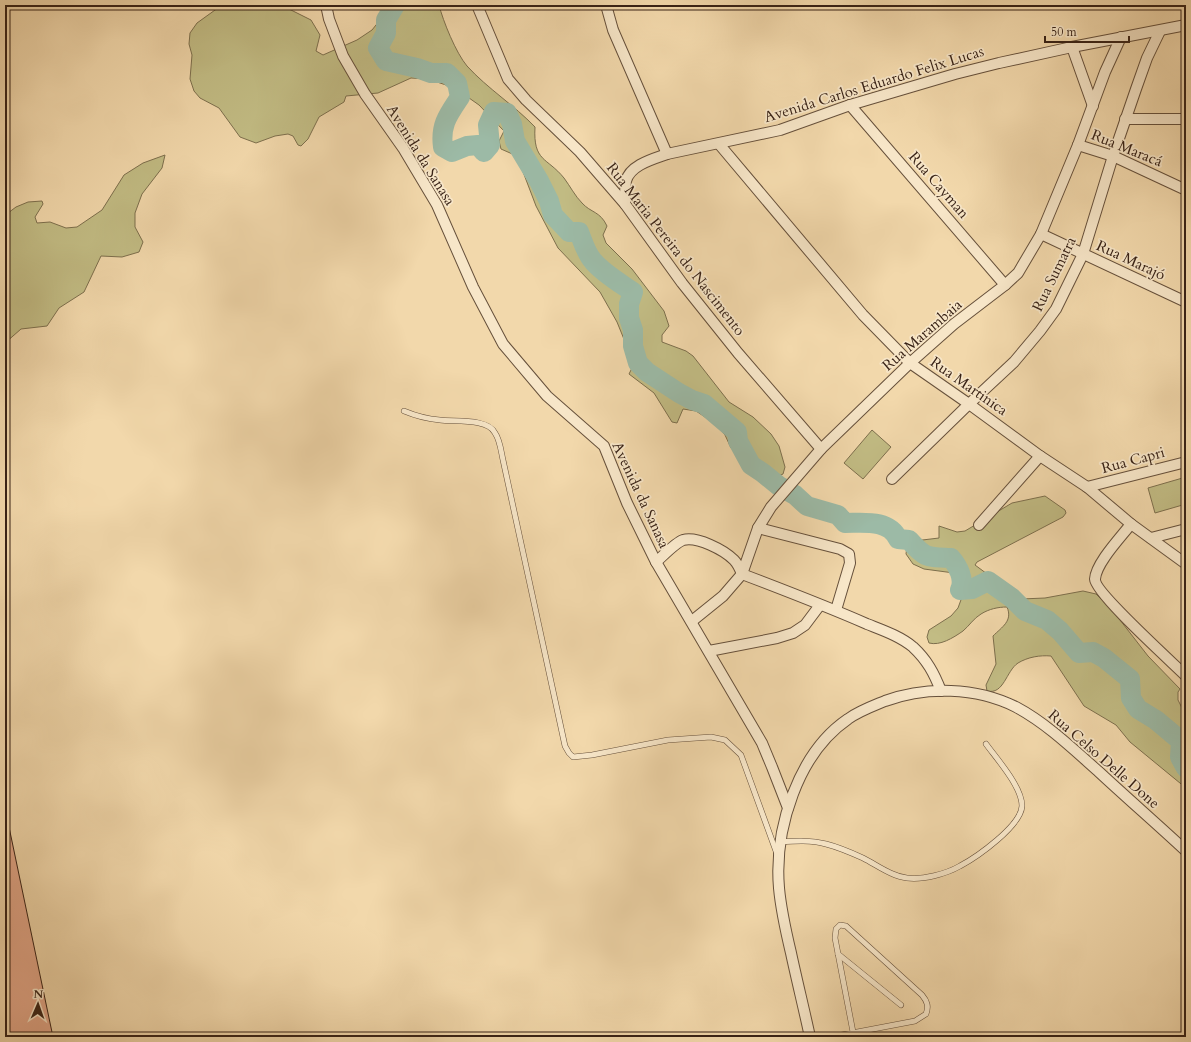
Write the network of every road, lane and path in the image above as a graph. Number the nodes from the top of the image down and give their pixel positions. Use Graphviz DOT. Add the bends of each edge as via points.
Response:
graph roads {
  1 [pos="326,5"];
  2 [pos="477,5"];
  3 [pos="606,5"];
  4 [pos="1186,25"];
  5 [pos="1160,31"];
  6 [pos="1121,37"];
  7 [pos="1072,47"];
  8 [pos="850,105"];
  9 [pos="1093,106"];
  10 [pos="1125,119"];
  11 [pos="1186,119"];
  12 [pos="719,144"];
  13 [pos="1078,145"];
  14 [pos="667,154"];
  15 [pos="1113,156"];
  16 [pos="1186,190"];
  17 [pos="625,204"];
  18 [pos="1041,234"];
  19 [pos="1083,254"];
  20 [pos="1005,285"];
  21 [pos="1186,302"];
  22 [pos="910,363"];
  23 [pos="969,404"];
  24 [pos="404,411"];
  25 [pos="821,449"];
  26 [pos="1040,456"];
  27 [pos="1186,462"];
  28 [pos="892,479"];
  29 [pos="1087,487"];
  30 [pos="1132,524"];
  31 [pos="979,525"];
  32 [pos="758,528"];
  33 [pos="1186,528"];
  34 [pos="1151,538"];
  35 [pos="656,562"];
  36 [pos="1186,564"];
  37 [pos="742,574"];
  38 [pos="820,605"];
  39 [pos="836,610"];
  40 [pos="692,621"];
  41 [pos="709,651"];
  42 [pos="1186,676"];
  43 [pos="941,691"];
  44 [pos="986,744"];
  45 [pos="788,808"];
  46 [pos="780,842"];
  47 [pos="1186,851"];
  48 [pos="778,857"];
  49 [pos="838,954"];
  50 [pos="901,1005"];
  51 [pos="854,1032"];
  52 [pos="810,1037"];
  53 [pos="831,1037"];
  1 -- 35 [label="street, Avenida da Sanasa" via="343,56 437,205 473,287 503,344 546,396 604,446 627,503"];
  2 -- 17 [label="street, Rua Maria Pereira do Nascimento" via="508,79 580,152"];
  3 -- 14 [label="street" via="613,30"];
  4 -- 5 [label="street, Avenida Carlos Eduardo Felix Lucas"];
  5 -- 6 [label="street, Avenida Carlos Eduardo Felix Lucas"];
  5 -- 10 [label="street, Rua Sumatra" via="1147,58"];
  6 -- 7 [label="street, Avenida Carlos Eduardo Felix Lucas"];
  6 -- 9 [label="street, Rua Marambaia"];
  7 -- 8 [label="street, Avenida Carlos Eduardo Felix Lucas" via="955,74"];
  7 -- 9 [label="street"];
  8 -- 12 [label="street, Avenida Carlos Eduardo Felix Lucas" via="780,130"];
  8 -- 20 [label="street, Rua Cayman"];
  9 -- 13 [label="street, Rua Marambaia"];
  10 -- 11 [label="street"];
  10 -- 15 [label="street, Rua Sumatra"];
  12 -- 14 [label="street, Avenida Carlos Eduardo Felix Lucas"];
  12 -- 22 [label="street, Rua Martinica" via="863,315"];
  13 -- 15 [label="street, Rua Maracá"];
  13 -- 18 [label="street, Rua Marambaia"];
  14 -- 17 [label="street, Avenida Carlos Eduardo Felix Lucas" via="638,166 630,173 626,180"];
  15 -- 16 [label="street, Rua Maracá"];
  15 -- 19 [label="street, Rua Sumatra"];
  17 -- 25 [label="street, Rua Maria Pereira do Nascimento" via="738,353"];
  18 -- 19 [label="street, Rua Marajó"];
  18 -- 20 [label="street, Rua Marambaia" via="1018,273"];
  19 -- 21 [label="street, Rua Marajó"];
  19 -- 23 [label="street, Rua Sumatra" via="1056,309 1040,331 1014,362"];
  20 -- 22 [label="street, Rua Marambaia" via="954,324"];
  22 -- 23 [label="street, Rua Martinica"];
  22 -- 25 [label="street, Rua Marambaia"];
  23 -- 26 [label="street, Rua Martinica"];
  23 -- 28 [label="street, Rua Sumatra"];
  24 -- 48 [label="lane" via="441,420 477,423 495,432 565,746 569,753 573,757 592,755 668,740 711,737 725,740 741,755"];
  25 -- 32 [label="street, Rua Marambaia" via="771,506"];
  26 -- 29 [label="street, Rua Martinica"];
  26 -- 31 [label="street"];
  27 -- 29 [label="street, Rua Capri"];
  29 -- 30 [label="street, Rua Martinica"];
  30 -- 34 [label="street, Rua Martinica"];
  30 -- 42 [label="street" via="1100,565 1096,584 1112,604"];
  32 -- 37 [label="street, Rua Marambaia"];
  32 -- 39 [label="street" via="840,549 849,554 850,563"];
  33 -- 34 [label="street"];
  34 -- 36 [label="street, Rua Martinica"];
  35 -- 37 [label="street" via="680,542 688,539 697,540 729,556 738,564"];
  35 -- 40 [label="street, Avenida da Sanasa"];
  37 -- 38 [label="street"];
  37 -- 40 [label="street, Rua Marambaia" via="723,596"];
  38 -- 39 [label="street"];
  38 -- 41 [label="street" via="805,625 793,633"];
  39 -- 43 [label="street" via="912,646 930,667"];
  40 -- 41 [label="street, Avenida da Sanasa"];
  41 -- 45 [label="street, Avenida da Sanasa" via="762,743"];
  43 -- 45 [label="street, Rua Celso Delle Done" via="896,697 848,719 831,734 802,772"];
  43 -- 47 [label="street, Rua Celso Delle Done" via="980,695 998,700 1037,720 1070,746"];
  44 -- 46 [label="lane" via="1014,784 1021,797 1022,808 1016,822 993,844 960,867 928,878 907,878 826,844 810,841"];
  45 -- 46 [label="street, Rua Celso Delle Done"];
  46 -- 48 [label="street, Rua Celso Delle Done"];
  48 -- 52 [label="street, Rua Celso Delle Done" via="782,913"];
  49 -- 50 [label="lane"];
  49 -- 51 [label="lane"];
  49 -- 51 [label="lane" via="836,929 837,926 843,925 927,1001 926,1014 915,1021"];
  51 -- 53 [label="lane"];
}
